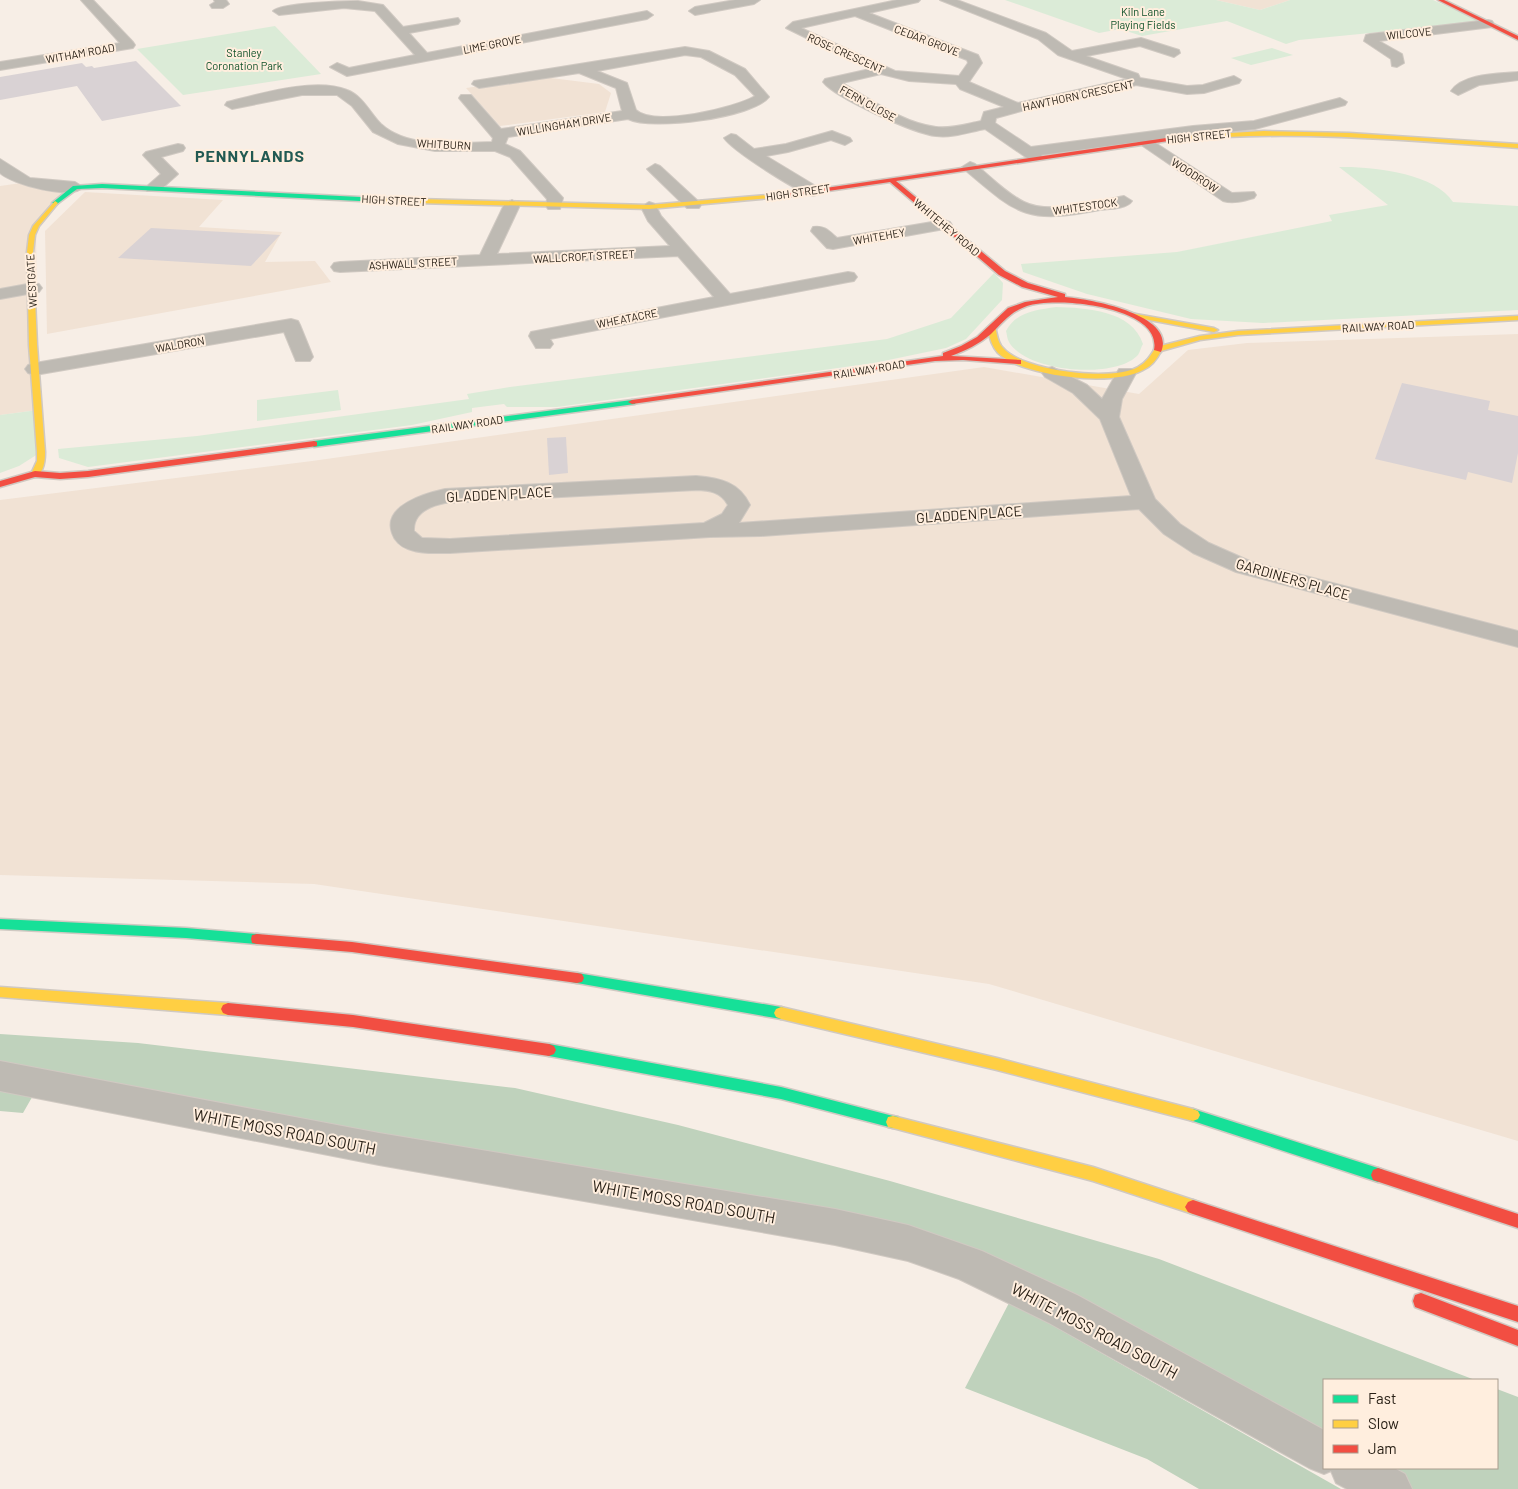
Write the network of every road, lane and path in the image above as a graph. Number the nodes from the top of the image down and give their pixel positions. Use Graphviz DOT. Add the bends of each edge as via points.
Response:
graph roads {
  1 [pos="87,0"];
  2 [pos="754,0"];
  3 [pos="914,0"];
  4 [pos="946,0"];
  5 [pos="1440,0"];
  6 [pos="729,2"];
  7 [pos="279,10"];
  8 [pos="696,11"];
  9 [pos="855,12"];
  10 [pos="646,15"];
  11 [pos="454,21"];
  12 [pos="1488,24"];
  13 [pos="399,31"];
  14 [pos="1518,38"];
  15 [pos="1174,53"];
  16 [pos="1071,55"];
  17 [pos="424,57"];
  18 [pos="1397,63"];
  19 [pos="0,66"];
  20 [pos="337,67"];
  21 [pos="579,70"];
  22 [pos="882,70"];
  23 [pos="1518,76"];
  24 [pos="963,80"];
  25 [pos="1235,81"];
  26 [pos="1136,82"];
  27 [pos="479,84"];
  28 [pos="1474,92"];
  29 [pos="466,98"];
  30 [pos="1340,102"];
  31 [pos="232,105"];
  32 [pos="1016,108"];
  33 [pos="631,114"];
  34 [pos="988,124"];
  35 [pos="854,129"];
  36 [pos="731,138"];
  37 [pos="497,140"];
  38 [pos="1144,142"];
  39 [pos="1518,146"];
  40 [pos="178,148"];
  41 [pos="751,154"];
  42 [pos="1032,155"];
  43 [pos="0,164"];
  44 [pos="970,168"];
  45 [pos="656,169"];
  46 [pos="20,180"];
  47 [pos="892,180"];
  48 [pos="0,184"];
  49 [pos="76,187"];
  50 [pos="153,188"];
  51 [pos="813,190"];
  52 [pos="1248,195"];
  53 [pos="1124,201"];
  54 [pos="512,205"];
  55 [pos="693,205"];
  56 [pos="554,206"];
  57 [pos="649,207"];
  58 [pos="944,225"];
  59 [pos="819,231"];
  60 [pos="682,251"];
  61 [pos="486,260"];
  62 [pos="340,267"];
  63 [pos="1002,273"];
  64 [pos="842,282"];
  65 [pos="33,288"];
  66 [pos="0,294"];
  67 [pos="725,299"];
  68 [pos="1012,299"];
  69 [pos="1093,303"];
  70 [pos="1132,315"];
  71 [pos="1518,318"];
  72 [pos="992,328"];
  73 [pos="1238,333"];
  74 [pos="543,344"];
  75 [pos="1159,349"];
  76 [pos="303,357"];
  77 [pos="935,359"];
  78 [pos="1018,362"];
  79 [pos="35,369"];
  80 [pos="1126,373"];
  81 [pos="1052,374"];
  82 [pos="1109,417"];
  83 [pos="35,474"];
  84 [pos="0,484"];
  85 [pos="1145,502"];
  86 [pos="739,505"];
  87 [pos="794,526"];
  88 [pos="709,530"];
  89 [pos="1518,639"];
  90 [pos="0,924"];
  91 [pos="0,992"];
  92 [pos="0,1076"];
  93 [pos="1094,1174"];
  94 [pos="1518,1221"];
  95 [pos="1324,1263"];
  96 [pos="1407,1295"];
  97 [pos="1518,1314"];
  98 [pos="1518,1338"];
  99 [pos="1323,1452"];
  100 [pos="1353,1469"];
  101 [pos="1390,1489"];
  1 -- 19 [label="street, WITHAM ROAD" via="129,44"];
  2 -- 6 [label="street"];
  3 -- 9 [label="street, ROSE CRESCENT"];
  4 -- 16 [label="street" via="1045,37"];
  5 -- 12 [label="main road"];
  6 -- 8 [label="street"];
  7 -- 13 [label="street" via="369,5 378,8"];
  9 -- 22 [label="street, ROSE CRESCENT" via="792,28"];
  9 -- 24 [label="street, CEDAR GROVE" via="973,58 975,63"];
  10 -- 17 [label="street, LIME GROVE"];
  11 -- 13 [label="street"];
  12 -- 14 [label="main road"];
  12 -- 18 [label="street, WILCOVE" via="1370,38 1397,57"];
  13 -- 17 [label="street"];
  15 -- 16 [label="street" via="1141,42"];
  16 -- 26 [label="street" via="1133,77"];
  17 -- 20 [label="street, LIME GROVE" via="347,72"];
  21 -- 27 [label="street, WILLINGHAM DRIVE"];
  21 -- 33 [label="street, WILLINGHAM DRIVE" via="622,86 626,107"];
  21 -- 33 [label="street, WILLINGHAM DRIVE" via="671,52 695,52 740,72 750,86 762,94 751,104 679,121 649,122"];
  22 -- 24 [label="street, ROSE CRESCENT" via="900,76"];
  22 -- 34 [label="street, FERN CLOSE" via="824,83 894,118 918,126 949,132"];
  23 -- 28 [label="street" via="1474,82 1458,90"];
  24 -- 32 [label="street" via="965,86"];
  25 -- 26 [label="street, HAWTHORN CRESCENT" via="1187,90"];
  26 -- 32 [label="street, HAWTHORN CRESCENT"];
  29 -- 37 [label="street"];
  30 -- 42 [label="street" via="1255,125 1193,130"];
  31 -- 37 [label="street, WHITBURN" via="303,92 339,92 349,96 377,128 394,138 432,145"];
  32 -- 34 [label="street, HAWTHORN CRESCENT" via="989,115"];
  33 -- 37 [label="street, WILLINGHAM DRIVE"];
  34 -- 42 [label="street"];
  35 -- 41 [label="street" via="838,138"];
  36 -- 41 [label="street"];
  37 -- 56 [label="street" via="555,198"];
  38 -- 39 [label="main road, HIGH STREET" via="1271,132"];
  38 -- 42 [label="main road, HIGH STREET"];
  38 -- 52 [label="street, WOODROW" via="1229,198"];
  40 -- 50 [label="street" via="151,155 170,174"];
  41 -- 51 [label="street"];
  42 -- 44 [label="main road, HIGH STREET"];
  43 -- 46 [label="street" via="7,173"];
  44 -- 47 [label="main road, HIGH STREET"];
  44 -- 53 [label="street, WHITESTOCK" via="1018,206 1030,210 1057,211"];
  45 -- 55 [label="street"];
  46 -- 48 [label="street"];
  46 -- 49 [label="street"];
  47 -- 51 [label="main road, HIGH STREET"];
  47 -- 58 [label="main road, WHITEHEY ROAD"];
  49 -- 50 [label="main road, HIGH STREET"];
  49 -- 65 [label="main road, WESTGATE" via="48,211 32,235"];
  50 -- 54 [label="main road, HIGH STREET"];
  51 -- 55 [label="main road, HIGH STREET"];
  54 -- 56 [label="main road, HIGH STREET"];
  54 -- 61 [label="street"];
  55 -- 57 [label="main road, HIGH STREET"];
  56 -- 57 [label="main road, HIGH STREET"];
  57 -- 60 [label="street" via="654,218"];
  58 -- 59 [label="street, WHITEHEY" via="833,244"];
  58 -- 63 [label="main road, WHITEHEY ROAD"];
  60 -- 61 [label="street, WALLCROFT STREET"];
  60 -- 67 [label="street"];
  61 -- 62 [label="street, ASHWALL STREET"];
  63 -- 68 [label="main road"];
  63 -- 69 [label="main road" via="1041,290"];
  64 -- 67 [label="street, WHEATACRE"];
  65 -- 66 [label="street"];
  65 -- 79 [label="main road, WESTGATE"];
  67 -- 74 [label="street, WHEATACRE" via="538,336"];
  68 -- 69 [label="main road"];
  68 -- 72 [label="main road, RAILWAY ROAD"];
  69 -- 70 [label="main road"];
  70 -- 73 [label="main road, RAILWAY ROAD"];
  70 -- 75 [label="main road" via="1148,325 1157,336"];
  71 -- 73 [label="main road, RAILWAY ROAD"];
  72 -- 77 [label="main road, RAILWAY ROAD" via="968,346"];
  72 -- 78 [label="main road" via="993,339 1002,351"];
  73 -- 75 [label="main road, RAILWAY ROAD" via="1200,338"];
  75 -- 80 [label="main road" via="1154,358"];
  76 -- 79 [label="street, WALDRON" via="291,325"];
  77 -- 78 [label="main road, RAILWAY ROAD"];
  77 -- 83 [label="main road, RAILWAY ROAD" via="807,379 88,474"];
  78 -- 81 [label="main road"];
  79 -- 83 [label="main road, WESTGATE" via="41,452"];
  80 -- 81 [label="main road" via="1104,377"];
  80 -- 82 [label="street" via="1112,398"];
  81 -- 82 [label="street, GARDINERS PLACE" via="1080,389"];
  82 -- 85 [label="street, GARDINERS PLACE"];
  83 -- 84 [label="main road, RAILWAY ROAD"];
  85 -- 87 [label="street, GLADDEN PLACE"];
  85 -- 89 [label="street, GARDINERS PLACE" via="1172,529 1201,548 1244,567"];
  86 -- 87 [label="street, GLADDEN PLACE" via="762,520"];
  86 -- 88 [label="street, GLADDEN PLACE" via="730,519"];
  86 -- 88 [label="street, GLADDEN PLACE" via="729,490 709,483 445,496 416,506 401,523 401,531 407,539 432,546"];
  87 -- 88 [label="street, GLADDEN PLACE"];
  90 -- 94 [label="main road" via="186,933 352,947 616,983 807,1018 1208,1119"];
  91 -- 93 [label="main road" via="252,1010 353,1021 558,1051 781,1093"];
  92 -- 99 [label="street, WHITE MOSS ROAD SOUTH" via="379,1149 908,1243 968,1264 1063,1309"];
  93 -- 95 [label="main road"];
  93 -- 97 [label="main road"];
  96 -- 98 [label="main road"];
  100 -- 101 [label="street"];
}
